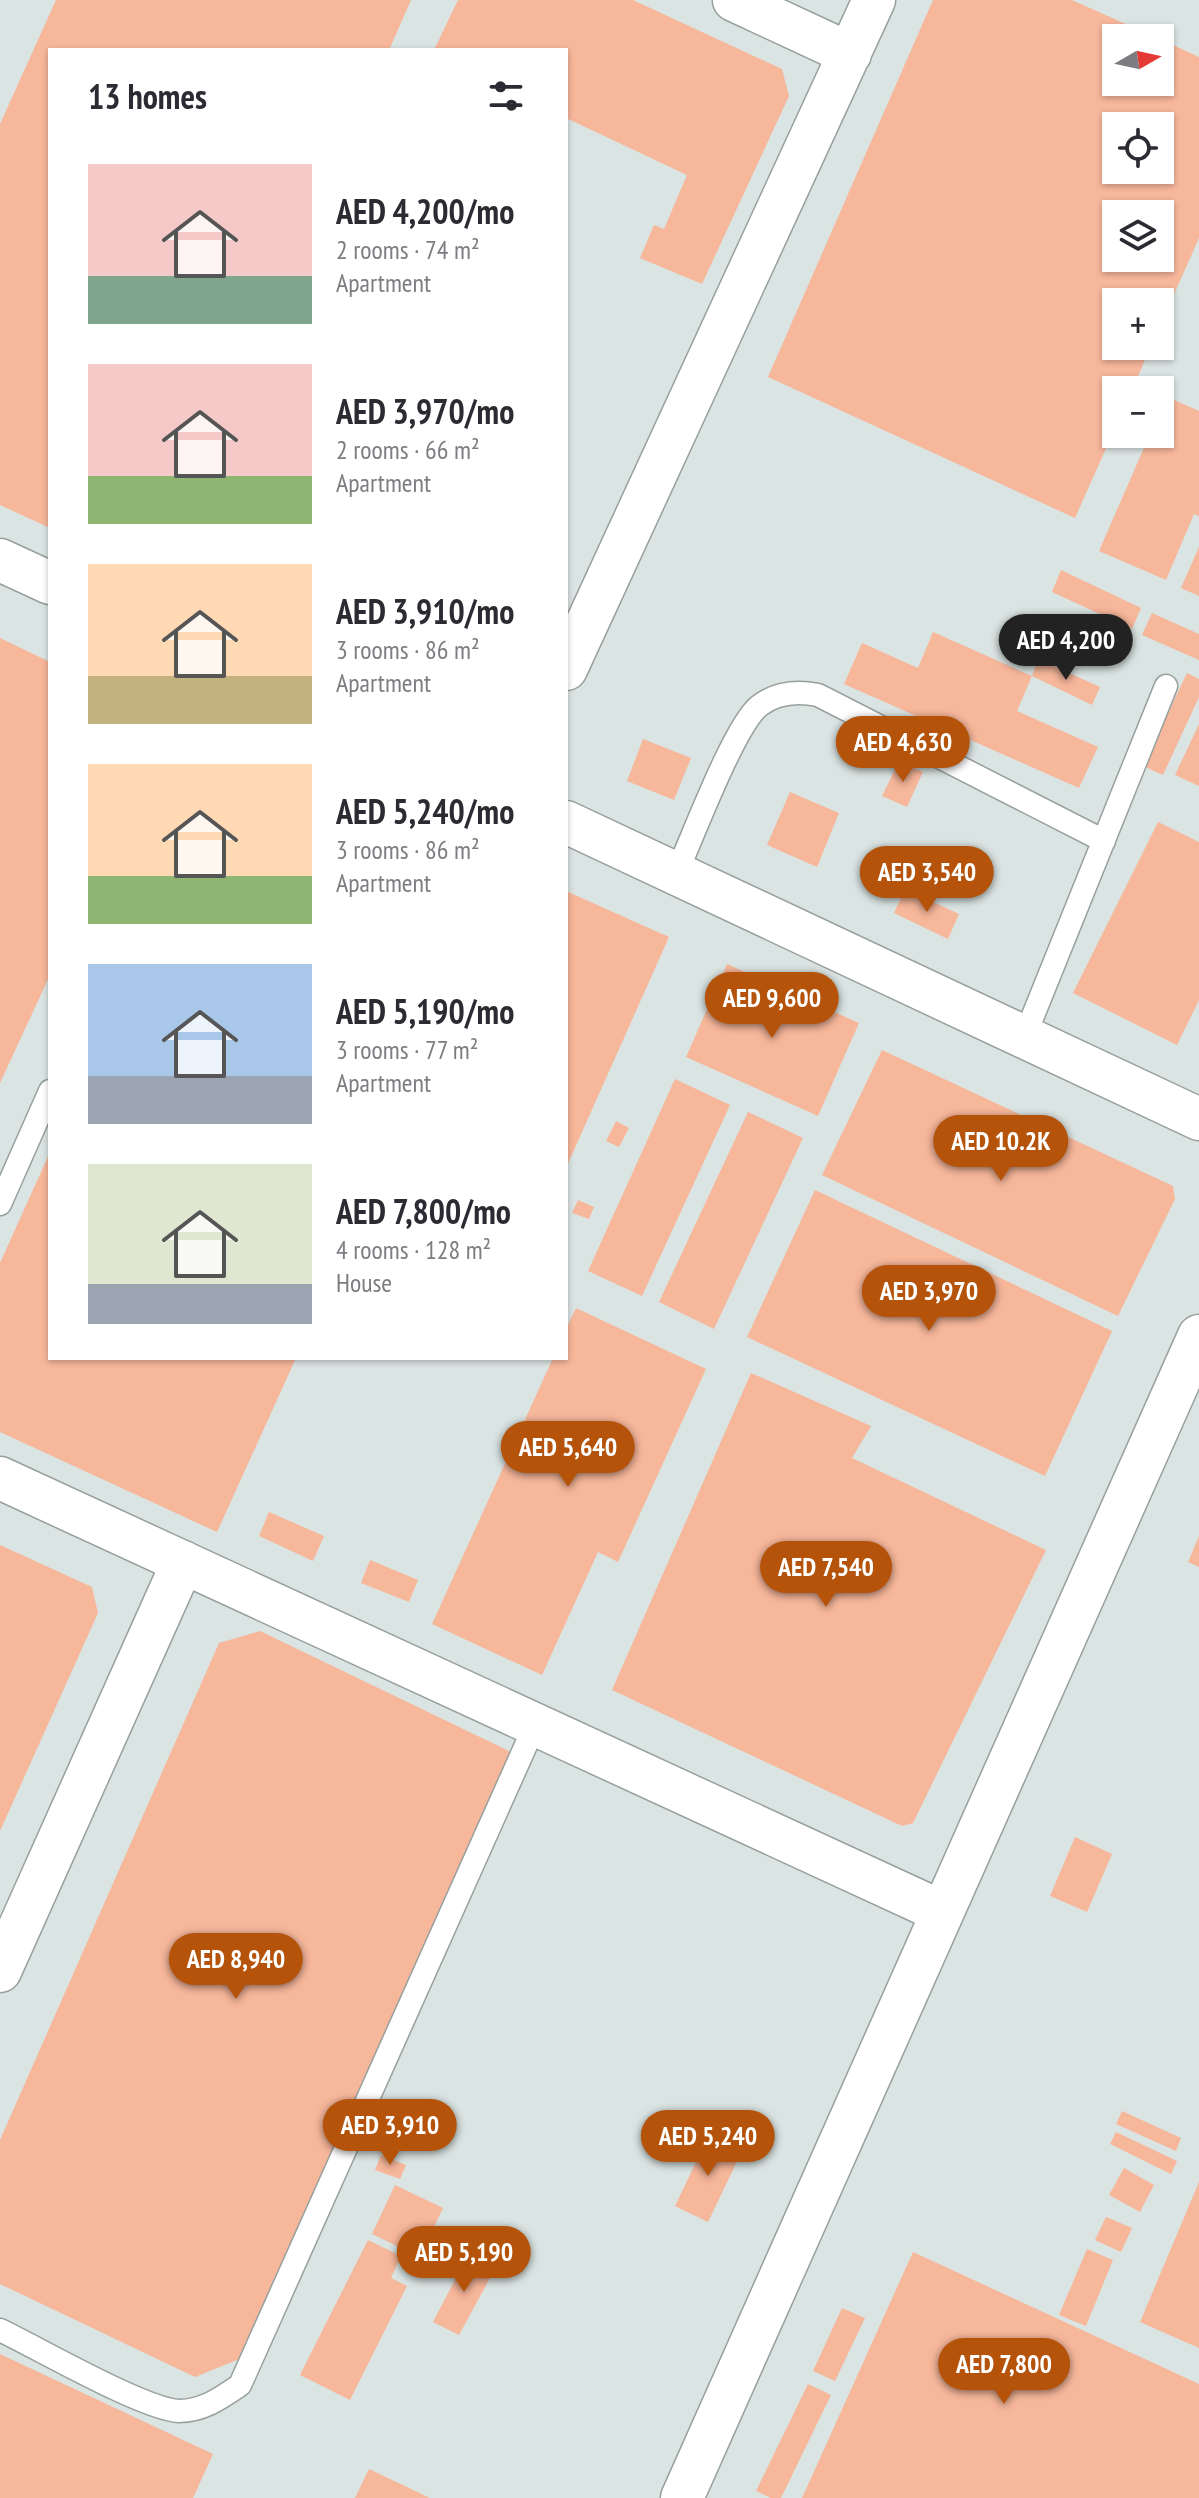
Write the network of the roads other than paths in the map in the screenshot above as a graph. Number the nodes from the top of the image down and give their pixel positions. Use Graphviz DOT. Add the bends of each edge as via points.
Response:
graph roads {
  1 [pos="734,0"];
  2 [pos="874,0"];
  3 [pos="850,54"];
  4 [pos="0,560"];
  5 [pos="48,582"];
  6 [pos="568,665"];
  7 [pos="1166,686"];
  8 [pos="568,823"];
  9 [pos="1104,841"];
  10 [pos="676,874"];
  11 [pos="1024,1038"];
  12 [pos="48,1096"];
  13 [pos="1199,1119"];
  14 [pos="0,1204"];
  15 [pos="1199,1336"];
  16 [pos="0,1478"];
  17 [pos="183,1562"];
  18 [pos="535,1725"];
  19 [pos="942,1912"];
  20 [pos="0,1971"];
  21 [pos="0,2330"];
  22 [pos="682,2498"];
  1 -- 3 [label="street"];
  2 -- 3 [label="street"];
  3 -- 6 [label="street"];
  4 -- 5 [label="street"];
  7 -- 9 [label="lane"];
  8 -- 10 [label="street"];
  9 -- 10 [label="lane" via="818,695 787,693 748,716"];
  9 -- 11 [label="lane"];
  10 -- 11 [label="street"];
  11 -- 13 [label="street"];
  12 -- 14 [label="lane"];
  15 -- 19 [label="street"];
  16 -- 17 [label="street"];
  17 -- 18 [label="street"];
  17 -- 20 [label="street"];
  18 -- 19 [label="street"];
  18 -- 21 [label="lane" via="240,2385 212,2405 179,2411 145,2401"];
  19 -- 22 [label="street"];
}
